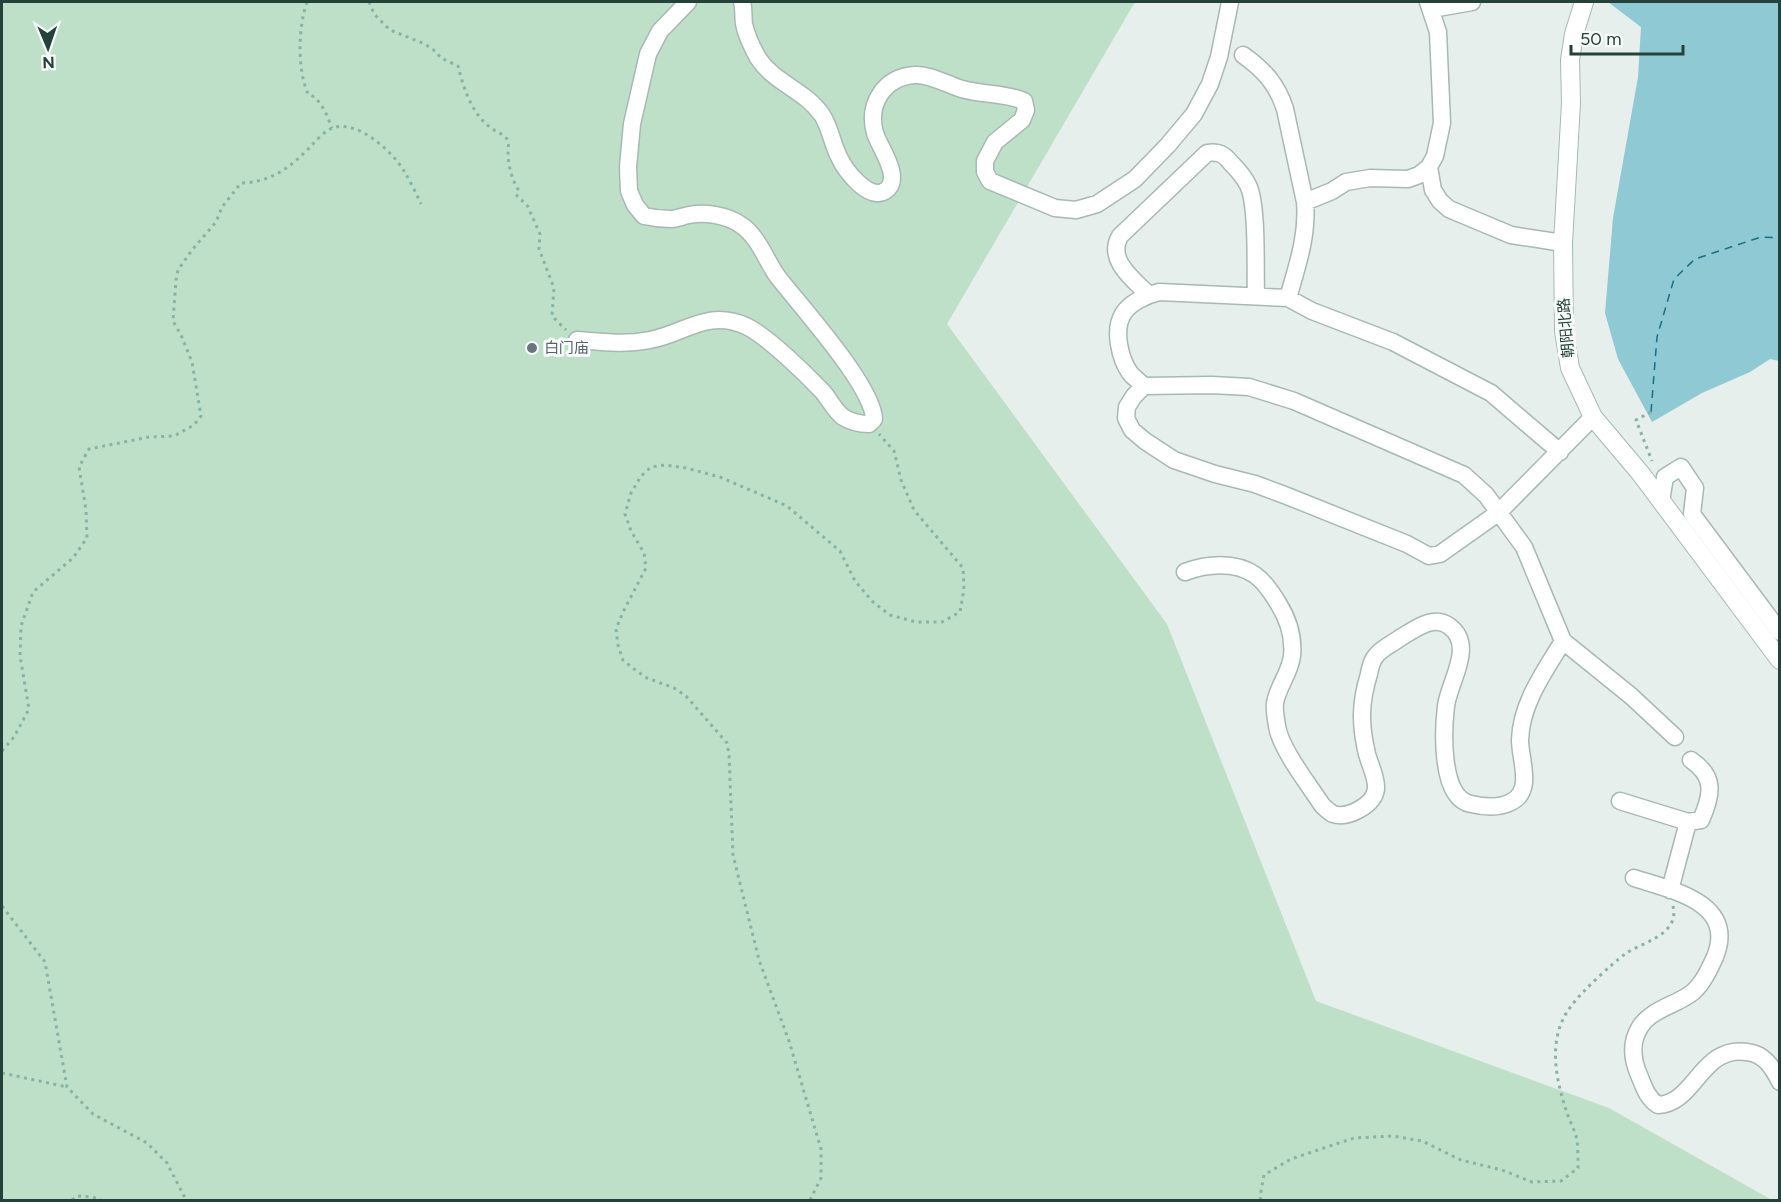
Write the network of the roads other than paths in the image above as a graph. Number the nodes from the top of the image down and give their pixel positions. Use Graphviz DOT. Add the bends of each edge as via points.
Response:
graph roads {
  1 [pos="688,2"];
  2 [pos="742,2"];
  3 [pos="1230,2"];
  4 [pos="1472,2"];
  5 [pos="1584,2"];
  6 [pos="1430,5"];
  7 [pos="1243,55"];
  8 [pos="1429,167"];
  9 [pos="1305,202"];
  10 [pos="1563,243"];
  11 [pos="1149,295"];
  12 [pos="1256,296"];
  13 [pos="1288,298"];
  14 [pos="576,340"];
  15 [pos="1144,386"];
  16 [pos="1593,417"];
  17 [pos="1560,452"];
  18 [pos="1661,501"];
  19 [pos="1498,513"];
  20 [pos="1185,572"];
  21 [pos="1779,632"];
  22 [pos="1563,641"];
  23 [pos="1779,660"];
  24 [pos="1675,736"];
  25 [pos="1691,760"];
  26 [pos="1620,801"];
  27 [pos="1688,822"];
  28 [pos="1634,878"];
  29 [pos="1670,890"];
  30 [pos="1779,1082"];
  1 -- 14 [label="street" via="660,32 648,54 632,124 628,167 634,205 644,216 673,219 708,214 742,225 852,371 874,408 874,419 869,424 859,424 843,416 771,344 748,327 728,320 707,320 652,340 622,344"];
  2 -- 3 [label="street" via="744,25 758,57 771,74 807,97 823,116 839,159 868,192 886,190 891,182 891,170 875,133 873,112 879,96 885,86 899,78 916,75 1024,101 1022,120 995,142 985,161 985,172 990,181 1010,190 1055,208 1076,210 1097,204 1135,179 1194,114 1220,57"];
  4 -- 6 [label="street"];
  5 -- 10 [label="main road, 朝阳北路" via="1570,60"];
  6 -- 8 [label="street" via="1438,32 1442,123"];
  7 -- 9 [label="street" via="1264,70 1281,95"];
  8 -- 9 [label="street" via="1408,179 1346,182"];
  8 -- 10 [label="street" via="1433,190 1449,209 1511,235"];
  9 -- 13 [label="street" via="1304,236"];
  10 -- 16 [label="main road, 朝阳北路" via="1564,331 1570,368"];
  11 -- 12 [label="street" via="1172,292"];
  11 -- 12 [label="street" via="1121,265 1116,243 1207,153 1215,151 1229,160 1248,185 1252,198"];
  11 -- 15 [label="street" via="1122,314 1119,334 1123,360 1131,375"];
  12 -- 13 [label="street"];
  13 -- 17 [label="street" via="1393,342 1491,393"];
  15 -- 19 [label="street" via="1233,385 1294,401 1464,475 1486,495"];
  15 -- 19 [label="street" via="1127,407 1126,418 1132,430 1174,460 1256,484 1429,556 1440,554"];
  16 -- 17 [label="street"];
  16 -- 18 [label="main road, 朝阳北路"];
  17 -- 19 [label="street"];
  18 -- 21 [label="street" via="1665,477 1681,467 1695,488 1692,514"];
  18 -- 23 [label="main road, 朝阳北路"];
  19 -- 22 [label="street" via="1531,560"];
  20 -- 22 [label="street" via="1211,565 1253,573 1282,609 1292,637 1292,654 1275,704 1277,730 1322,806 1339,815 1363,807 1374,798 1376,787 1360,714 1371,667 1383,649 1423,624 1435,621 1445,623 1458,636 1459,665 1446,705 1447,770 1459,799 1491,806 1505,805 1523,791 1520,738 1526,709"];
  22 -- 24 [label="street"];
  25 -- 27 [label="street" via="1701,767 1711,791 1701,820"];
  26 -- 27 [label="street"];
  27 -- 29 [label="street"];
  28 -- 29 [label="street"];
  29 -- 30 [label="street" via="1706,908 1720,930 1719,942 1710,969 1694,991 1649,1017 1641,1026 1633,1056 1645,1091 1658,1105 1673,1102 1714,1059 1743,1051 1765,1059"];
}
